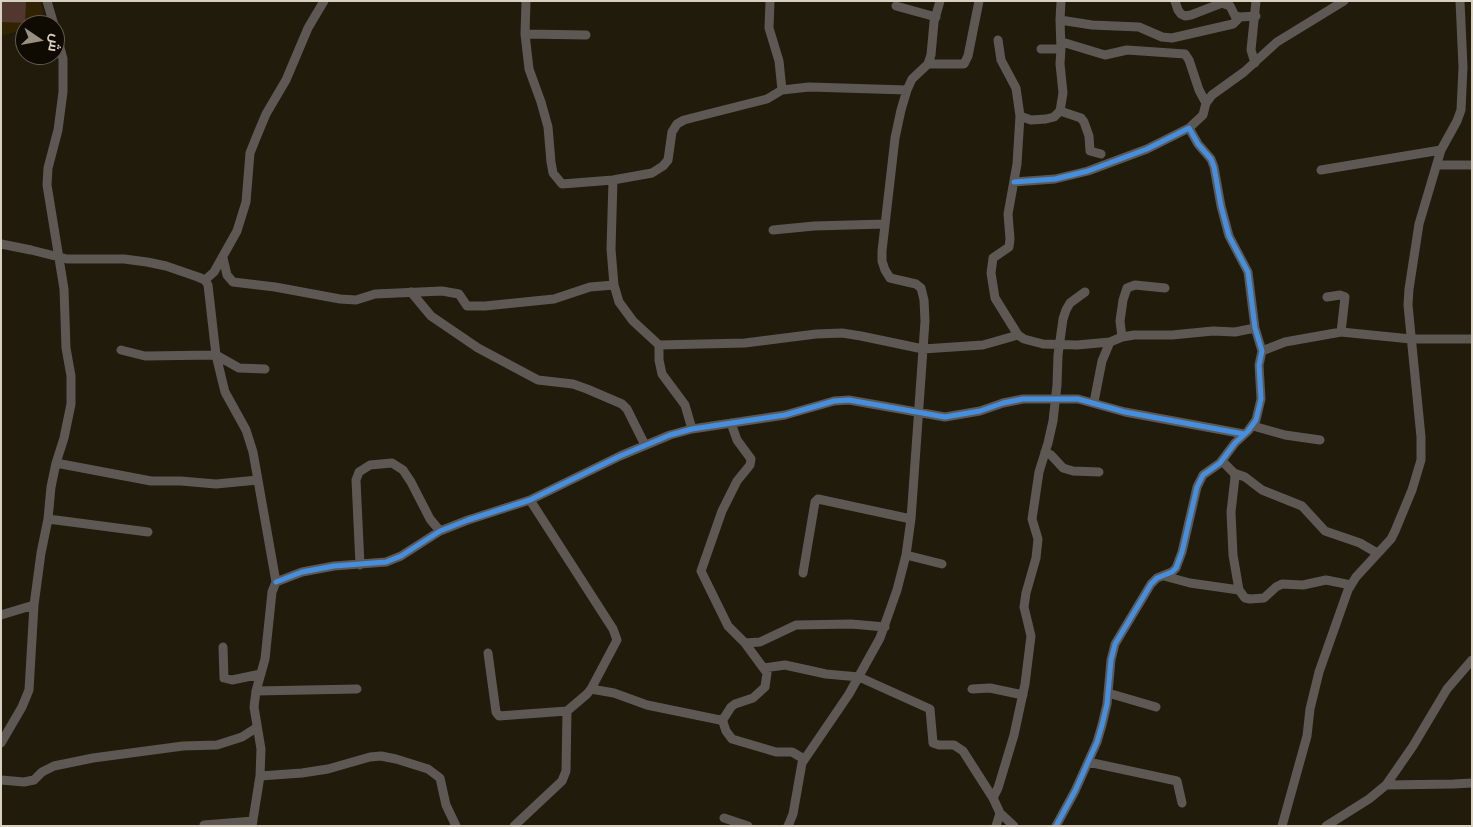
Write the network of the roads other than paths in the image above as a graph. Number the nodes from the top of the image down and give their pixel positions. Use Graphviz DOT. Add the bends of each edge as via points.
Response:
graph roads {
  1 [pos="47,1"];
  2 [pos="324,1"];
  3 [pos="526,1"];
  4 [pos="770,1"];
  5 [pos="940,1"];
  6 [pos="978,1"];
  7 [pos="1061,1"];
  8 [pos="1175,1"];
  9 [pos="1256,1"];
  10 [pos="1344,1"];
  11 [pos="1460,1"];
  12 [pos="896,6"];
  13 [pos="51,15"];
  14 [pos="1256,16"];
  15 [pos="936,17"];
  16 [pos="1240,17"];
  17 [pos="1060,20"];
  18 [pos="525,34"];
  19 [pos="586,34"];
  20 [pos="998,40"];
  21 [pos="1062,46"];
  22 [pos="1041,49"];
  23 [pos="1255,63"];
  24 [pos="928,64"];
  25 [pos="63,65"];
  26 [pos="782,90"];
  27 [pos="907,90"];
  28 [pos="1206,103"];
  29 [pos="1461,110"];
  30 [pos="1472,110"];
  31 [pos="1060,111"];
  32 [pos="1020,116"];
  33 [pos="1190,128"];
  34 [pos="1440,150"];
  35 [pos="1101,154"];
  36 [pos="1437,165"];
  37 [pos="1472,165"];
  38 [pos="1321,170"];
  39 [pos="613,180"];
  40 [pos="1014,182"];
  41 [pos="885,224"];
  42 [pos="773,230"];
  43 [pos="1,244"];
  44 [pos="60,258"];
  45 [pos="223,258"];
  46 [pos="205,280"];
  47 [pos="614,285"];
  48 [pos="1165,288"];
  49 [pos="411,292"];
  50 [pos="1085,292"];
  51 [pos="1327,296"];
  52 [pos="1255,328"];
  53 [pos="1341,332"];
  54 [pos="1018,335"];
  55 [pos="1122,337"];
  56 [pos="1412,338"];
  57 [pos="1472,339"];
  58 [pos="1110,342"];
  59 [pos="1060,344"];
  60 [pos="659,345"];
  61 [pos="923,349"];
  62 [pos="121,350"];
  63 [pos="1262,351"];
  64 [pos="216,355"];
  65 [pos="265,369"];
  66 [pos="1056,399"];
  67 [pos="1094,402"];
  68 [pos="918,412"];
  69 [pos="731,422"];
  70 [pos="1253,426"];
  71 [pos="692,428"];
  72 [pos="1244,434"];
  73 [pos="1320,440"];
  74 [pos="645,445"];
  75 [pos="1045,452"];
  76 [pos="1222,460"];
  77 [pos="56,463"];
  78 [pos="1099,472"];
  79 [pos="1234,473"];
  80 [pos="258,480"];
  81 [pos="530,500"];
  82 [pos="48,519"];
  83 [pos="911,519"];
  84 [pos="440,531"];
  85 [pos="148,532"];
  86 [pos="1377,553"];
  87 [pos="906,555"];
  88 [pos="942,564"];
  89 [pos="360,565"];
  90 [pos="803,573"];
  91 [pos="1164,576"];
  92 [pos="276,582"];
  93 [pos="1351,585"];
  94 [pos="1239,590"];
  95 [pos="34,605"];
  96 [pos="1,615"];
  97 [pos="885,627"];
  98 [pos="745,643"];
  99 [pos="223,647"];
  100 [pos="488,653"];
  101 [pos="1472,660"];
  102 [pos="764,668"];
  103 [pos="261,674"];
  104 [pos="859,677"];
  105 [pos="357,689"];
  106 [pos="591,689"];
  107 [pos="972,689"];
  108 [pos="256,691"];
  109 [pos="1108,693"];
  110 [pos="1023,695"];
  111 [pos="1156,707"];
  112 [pos="567,711"];
  113 [pos="722,719"];
  114 [pos="256,728"];
  115 [pos="1,743"];
  116 [pos="804,759"];
  117 [pos="1088,762"];
  118 [pos="260,776"];
  119 [pos="1,780"];
  120 [pos="1472,782"];
  121 [pos="1386,784"];
  122 [pos="993,798"];
  123 [pos="1182,803"];
  124 [pos="1000,813"];
  125 [pos="724,818"];
  126 [pos="204,824"];
  127 [pos="252,824"];
  128 [pos="456,826"];
  129 [pos="514,826"];
  130 [pos="748,826"];
  131 [pos="788,826"];
  132 [pos="996,826"];
  133 [pos="1014,826"];
  134 [pos="1056,826"];
  135 [pos="1282,826"];
  136 [pos="1326,826"];
  1 -- 13 [label="street"];
  2 -- 45 [label="street" via="266,114 250,153 244,210"];
  3 -- 18 [label="street"];
  4 -- 26 [label="street" via="769,28 779,62"];
  5 -- 15 [label="street"];
  6 -- 24 [label="street" via="964,64"];
  7 -- 17 [label="street"];
  8 -- 16 [label="street" via="1185,16 1222,3 1230,6"];
  9 -- 14 [label="street"];
  10 -- 23 [label="street" via="1277,42"];
  11 -- 29 [label="street"];
  12 -- 15 [label="street"];
  14 -- 16 [label="street"];
  14 -- 23 [label="street" via="1251,50"];
  15 -- 24 [label="street"];
  16 -- 17 [label="street" via="1233,24 1172,38 1127,25"];
  17 -- 21 [label="street"];
  18 -- 19 [label="street"];
  18 -- 39 [label="street" via="529,68 544,112 553,173 557,180 567,185"];
  20 -- 32 [label="street" via="1001,60 1016,88"];
  21 -- 22 [label="street"];
  21 -- 28 [label="street" via="1105,55 1127,50 1185,54"];
  21 -- 31 [label="street"];
  23 -- 28 [label="street"];
  24 -- 27 [label="street" via="912,79"];
  25 -- 44 [label="street" via="58,130 47,185"];
  26 -- 27 [label="street" via="808,87"];
  26 -- 39 [label="street" via="767,99 684,120 674,127 664,166 652,173"];
  27 -- 41 [label="street" via="895,138"];
  28 -- 33 [label="street" via="1203,115"];
  29 -- 30 [label="street"];
  29 -- 34 [label="street"];
  31 -- 32 [label="street" via="1046,120"];
  31 -- 35 [label="street" via="1081,118 1089,136 1090,151"];
  32 -- 40 [label="street"];
  33 -- 40 [label="street" via="1088,171 1055,179"];
  33 -- 52 [label="street" via="1214,167 1229,236 1248,272"];
  34 -- 36 [label="street"];
  34 -- 38 [label="street"];
  36 -- 37 [label="street"];
  36 -- 56 [label="street" via="1419,224 1411,268 1408,306"];
  39 -- 47 [label="street" via="611,249"];
  40 -- 54 [label="street" via="1008,214 1009,247 993,258 991,272 995,298"];
  41 -- 42 [label="street"];
  41 -- 61 [label="street" via="882,251 885,270 890,278 916,284 923,294"];
  43 -- 44 [label="street"];
  44 -- 46 [label="street" via="124,259 166,266"];
  44 -- 77 [label="street" via="71,404"];
  45 -- 46 [label="street"];
  45 -- 49 [label="street" via="233,282 356,300 375,294"];
  46 -- 64 [label="street"];
  47 -- 49 [label="street" via="590,287 554,299 479,306 467,306 460,295 453,292"];
  47 -- 60 [label="street" via="619,302 633,321"];
  48 -- 55 [label="street" via="1135,285 1127,288 1120,321"];
  49 -- 74 [label="street" via="431,316 478,348 538,380 580,387 622,404"];
  50 -- 59 [label="street" via="1066,310"];
  51 -- 53 [label="street" via="1345,297"];
  52 -- 55 [label="street" via="1235,332"];
  52 -- 63 [label="street"];
  53 -- 56 [label="street"];
  53 -- 63 [label="street" via="1284,342"];
  54 -- 59 [label="street" via="1032,342"];
  54 -- 61 [label="street" via="983,346"];
  55 -- 58 [label="street"];
  56 -- 57 [label="street"];
  56 -- 86 [label="street" via="1421,460 1395,531"];
  58 -- 59 [label="street" via="1077,346"];
  58 -- 67 [label="street" via="1102,361"];
  59 -- 66 [label="street"];
  60 -- 61 [label="street" via="745,343 834,333"];
  60 -- 71 [label="street" via="662,374 685,405"];
  61 -- 68 [label="street"];
  62 -- 64 [label="street" via="145,356"];
  63 -- 70 [label="street" via="1259,365 1261,399"];
  64 -- 65 [label="street" via="239,368"];
  64 -- 80 [label="street" via="225,392 246,430"];
  66 -- 67 [label="street"];
  66 -- 68 [label="street" via="1023,399 945,417"];
  66 -- 75 [label="street"];
  67 -- 72 [label="street" via="1142,416"];
  68 -- 69 [label="street" via="849,400 785,415"];
  68 -- 83 [label="street"];
  69 -- 71 [label="street"];
  69 -- 98 [label="street" via="737,440 751,459 750,465 737,481 722,511 701,571 728,626"];
  70 -- 72 [label="street"];
  70 -- 73 [label="street"];
  71 -- 74 [label="street"];
  72 -- 76 [label="street"];
  74 -- 81 [label="street"];
  75 -- 78 [label="street" via="1063,468"];
  75 -- 110 [label="street" via="1032,519 1038,539 1036,558 1024,607 1031,636"];
  76 -- 79 [label="street"];
  76 -- 91 [label="street" via="1199,480 1180,561 1172,572"];
  77 -- 80 [label="street" via="151,481 216,484"];
  77 -- 82 [label="street"];
  79 -- 86 [label="street" via="1262,490 1302,506 1325,532"];
  79 -- 94 [label="street" via="1231,512"];
  80 -- 92 [label="street"];
  81 -- 84 [label="street"];
  81 -- 106 [label="street" via="617,637"];
  82 -- 85 [label="street"];
  82 -- 95 [label="street"];
  83 -- 87 [label="street"];
  83 -- 90 [label="street" via="818,499"];
  84 -- 89 [label="street" via="401,556 386,562"];
  84 -- 89 [label="street" via="403,470 392,462 370,465 359,472 356,480"];
  86 -- 93 [label="street"];
  87 -- 88 [label="street"];
  87 -- 97 [label="street"];
  89 -- 92 [label="street" via="302,572"];
  91 -- 94 [label="street"];
  91 -- 109 [label="street" via="1151,584 1115,644"];
  92 -- 103 [label="street"];
  93 -- 94 [label="street" via="1326,580 1303,585 1282,584 1258,599 1244,598"];
  93 -- 135 [label="street" via="1319,672 1307,736"];
  95 -- 96 [label="street"];
  95 -- 115 [label="street" via="29,690"];
  97 -- 98 [label="street" via="796,625 760,642"];
  97 -- 104 [label="street"];
  98 -- 102 [label="street"];
  99 -- 103 [label="street" via="224,678 232,680"];
  100 -- 112 [label="street" via="499,716"];
  101 -- 121 [label="street" via="1446,689 1413,746"];
  102 -- 104 [label="street" via="785,665"];
  102 -- 113 [label="street" via="767,673 765,687 754,698 730,706"];
  103 -- 108 [label="street"];
  104 -- 116 [label="street" via="830,725"];
  104 -- 122 [label="street" via="930,709 933,743 954,745 962,751"];
  105 -- 108 [label="street"];
  106 -- 112 [label="street"];
  106 -- 113 [label="street" via="647,705"];
  107 -- 110 [label="street" via="990,688"];
  108 -- 114 [label="street"];
  109 -- 111 [label="street"];
  109 -- 117 [label="street" via="1102,725"];
  110 -- 122 [label="street" via="1014,735"];
  112 -- 129 [label="street" via="566,771 562,782"];
  113 -- 116 [label="street" via="732,739 776,752 792,752"];
  114 -- 118 [label="street" via="261,749"];
  114 -- 119 [label="street" via="242,737 217,745 183,746 93,758 54,766 34,780"];
  116 -- 131 [label="street"];
  117 -- 123 [label="street" via="1177,781"];
  117 -- 134 [label="street"];
  118 -- 127 [label="street"];
  118 -- 128 [label="street" via="328,769 370,757 396,759 428,769 440,778 446,805"];
  120 -- 121 [label="street"];
  121 -- 136 [label="street" via="1370,799"];
  122 -- 124 [label="street"];
  124 -- 132 [label="street"];
  124 -- 133 [label="street"];
  125 -- 130 [label="street"];
  126 -- 127 [label="street"];
}
